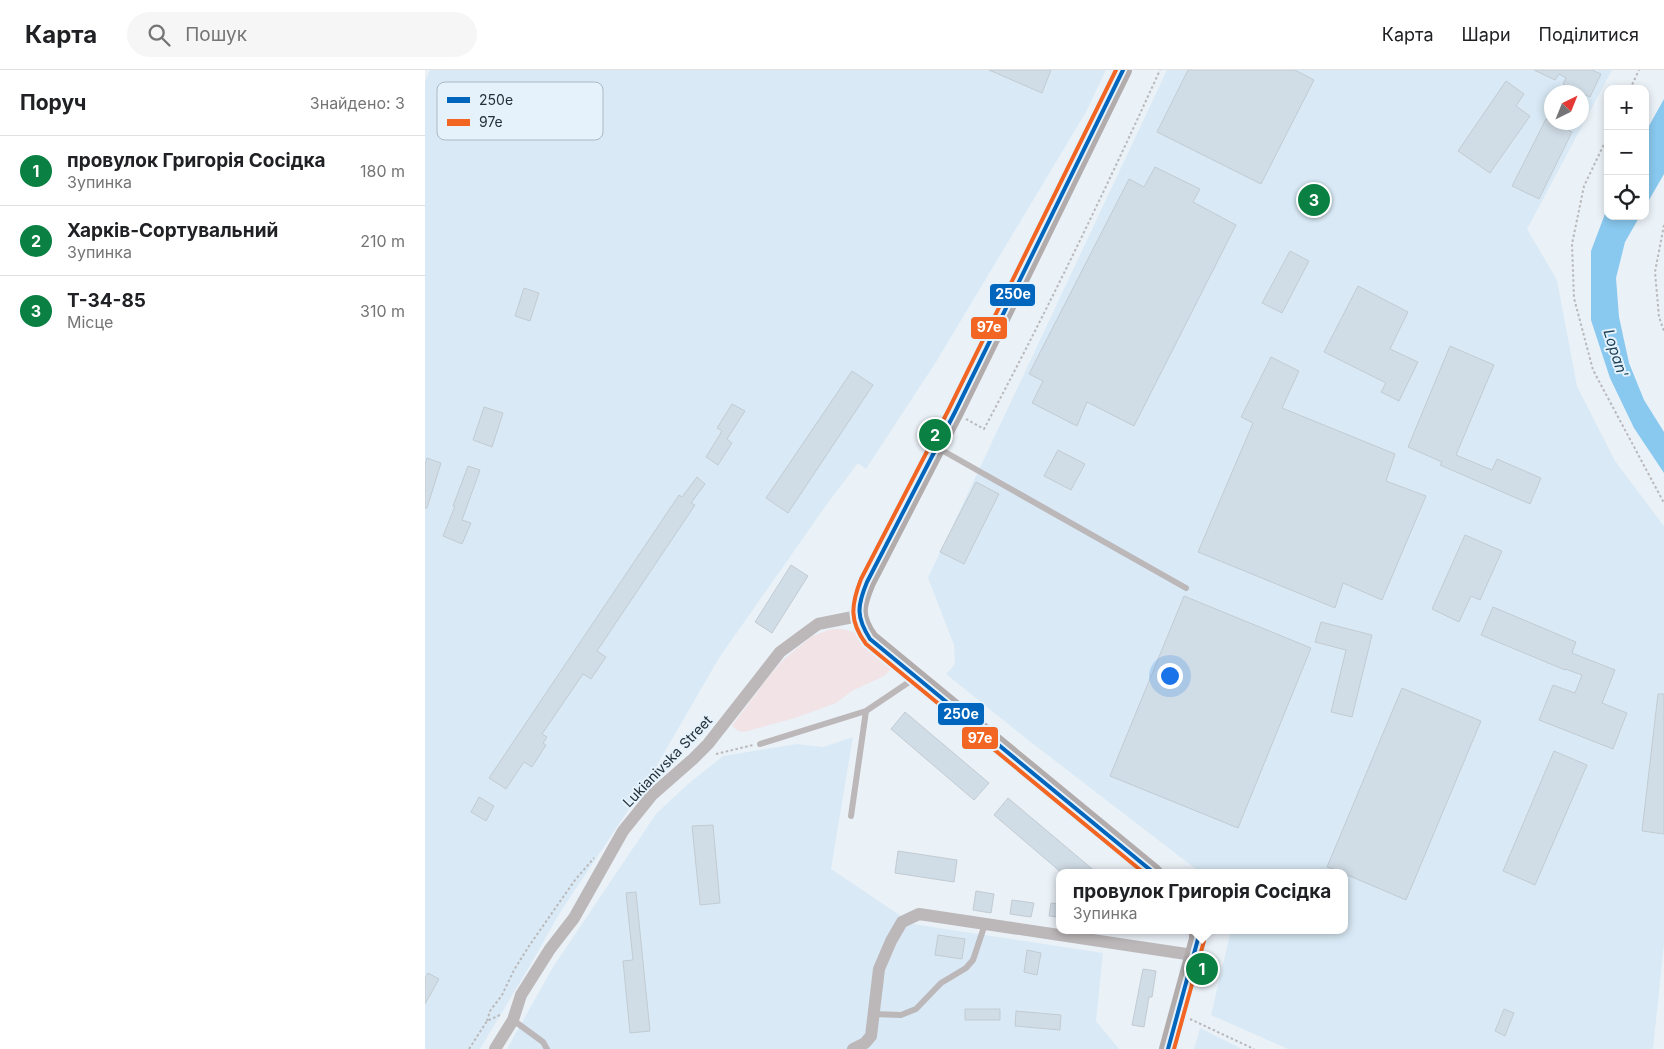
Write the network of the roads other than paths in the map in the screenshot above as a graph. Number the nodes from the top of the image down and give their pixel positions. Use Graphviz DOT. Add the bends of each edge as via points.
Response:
graph roads {
  1 [pos="1123,70"];
  2 [pos="937,447"];
  3 [pos="1186,588"];
  4 [pos="858,616"];
  5 [pos="917,678"];
  6 [pos="865,711"];
  7 [pos="760,744"];
  8 [pos="851,816"];
  9 [pos="1149,869"];
  10 [pos="985,924"];
  11 [pos="1198,934"];
  12 [pos="1193,955"];
  13 [pos="511,1016"];
  14 [pos="873,1020"];
  15 [pos="495,1049"];
  16 [pos="547,1049"];
  17 [pos="853,1049"];
  18 [pos="1168,1049"];
  1 -- 2 [label="street"];
  2 -- 3 [label="lane"];
  2 -- 4 [label="street" via="867,582 859,602"];
  4 -- 5 [label="street" via="870,639"];
  4 -- 13 [label="street, Lukianivska Street" via="818,624 779,652 708,744 652,794 623,831 574,918 550,949"];
  5 -- 6 [label="lane"];
  5 -- 9 [label="street"];
  6 -- 7 [label="lane"];
  6 -- 8 [label="lane"];
  10 -- 12 [label="street"];
  10 -- 14 [label="lane" via="973,960 966,968 941,984 916,1009"];
  10 -- 14 [label="street" via="919,914 902,922 879,969"];
  11 -- 12 [label="street"];
  12 -- 18 [label="street"];
  13 -- 15 [label="street, Lukianivska Street"];
  13 -- 16 [label="lane"];
  14 -- 17 [label="street" via="871,1036"];
}
